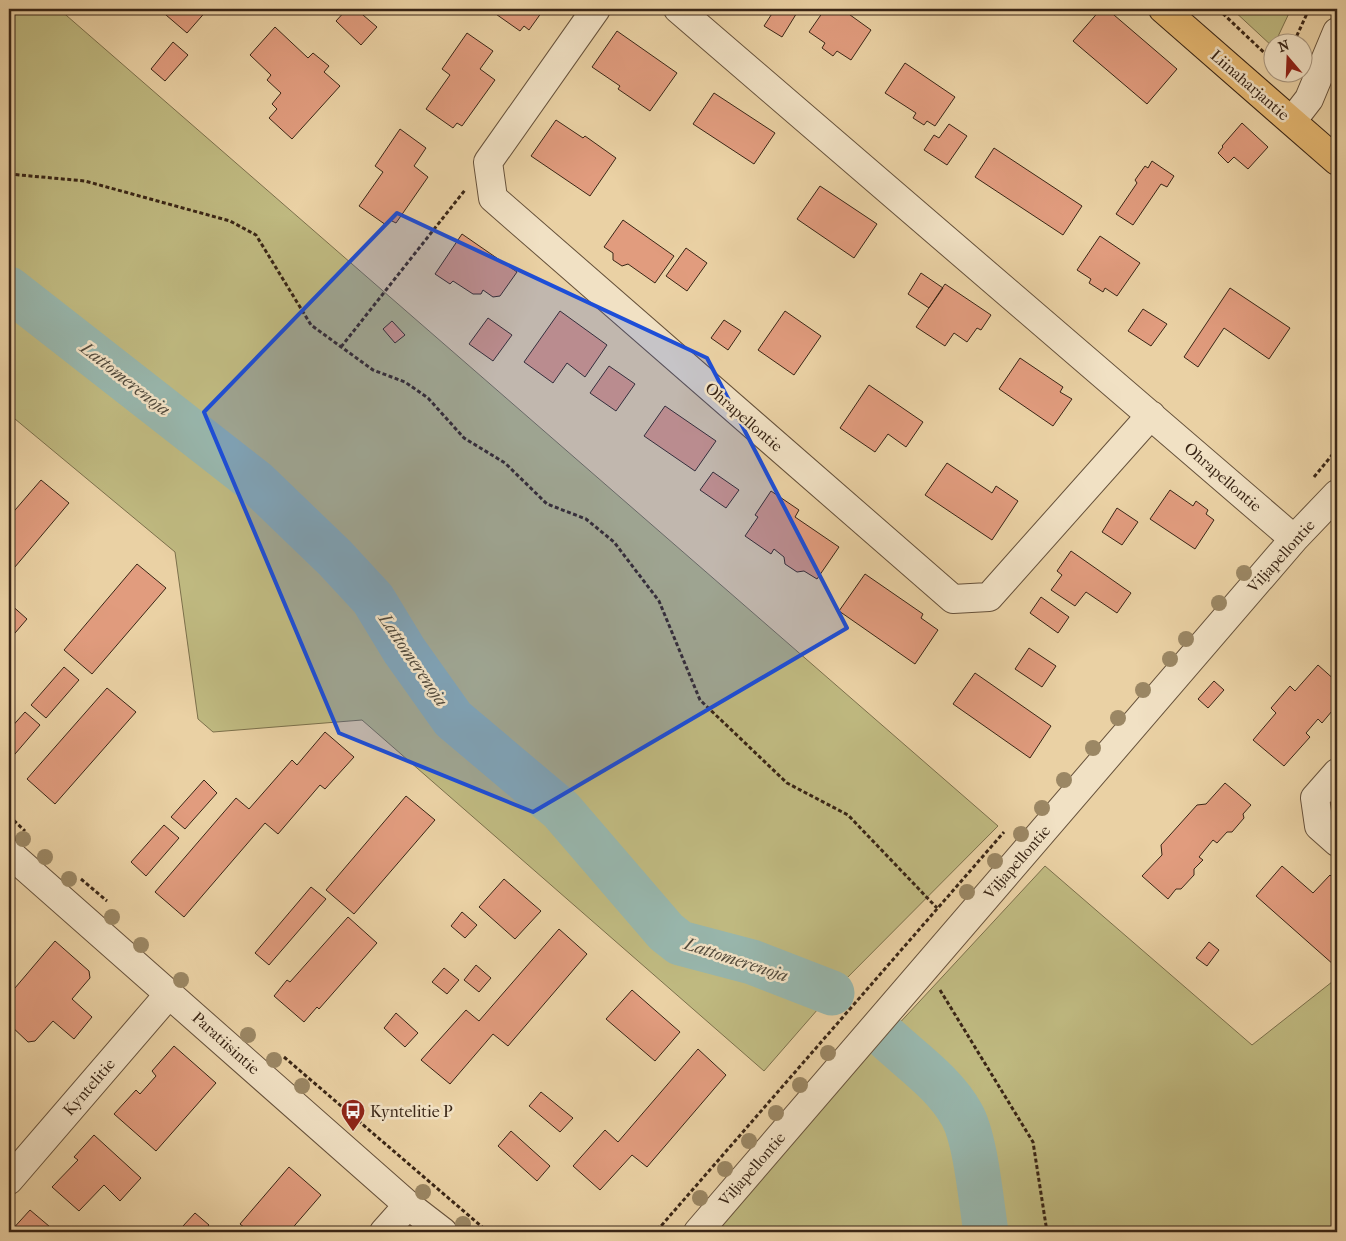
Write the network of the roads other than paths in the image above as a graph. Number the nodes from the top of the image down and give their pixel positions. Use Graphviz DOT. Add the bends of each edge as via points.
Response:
graph roads {
  1 [pos="596,9"];
  2 [pos="678,9"];
  3 [pos="1163,9"];
  4 [pos="1337,32"];
  5 [pos="1292,121"];
  6 [pos="1337,161"];
  7 [pos="1151,415"];
  8 [pos="1337,494"];
  9 [pos="1294,539"];
  10 [pos="1337,773"];
  11 [pos="1337,842"];
  12 [pos="9,853"];
  13 [pos="170,993"];
  14 [pos="9,1180"];
  15 [pos="408,1205"];
  16 [pos="384,1232"];
  17 [pos="442,1232"];
  18 [pos="698,1232"];
  1 -- 7 [label="street, Ohrapellontie" via="488,162 493,198 953,599 989,597"];
  2 -- 7 [label="street, Ohrapellontie"];
  3 -- 5 [label="main road, Liinaharjantie"];
  4 -- 5 [label="street" via="1309,99"];
  5 -- 6 [label="main road, Liinaharjantie"];
  7 -- 9 [label="street, Ohrapellontie"];
  8 -- 9 [label="street, Viljapellontie"];
  9 -- 18 [label="street, Viljapellontie"];
  10 -- 11 [label="street" via="1315,798 1318,826"];
  12 -- 13 [label="street, Paratiisintie"];
  13 -- 14 [label="street, Kyntelitie"];
  13 -- 15 [label="street, Paratiisintie"];
  15 -- 16 [label="street"];
  15 -- 17 [label="street, Paratiisintie"];
}
